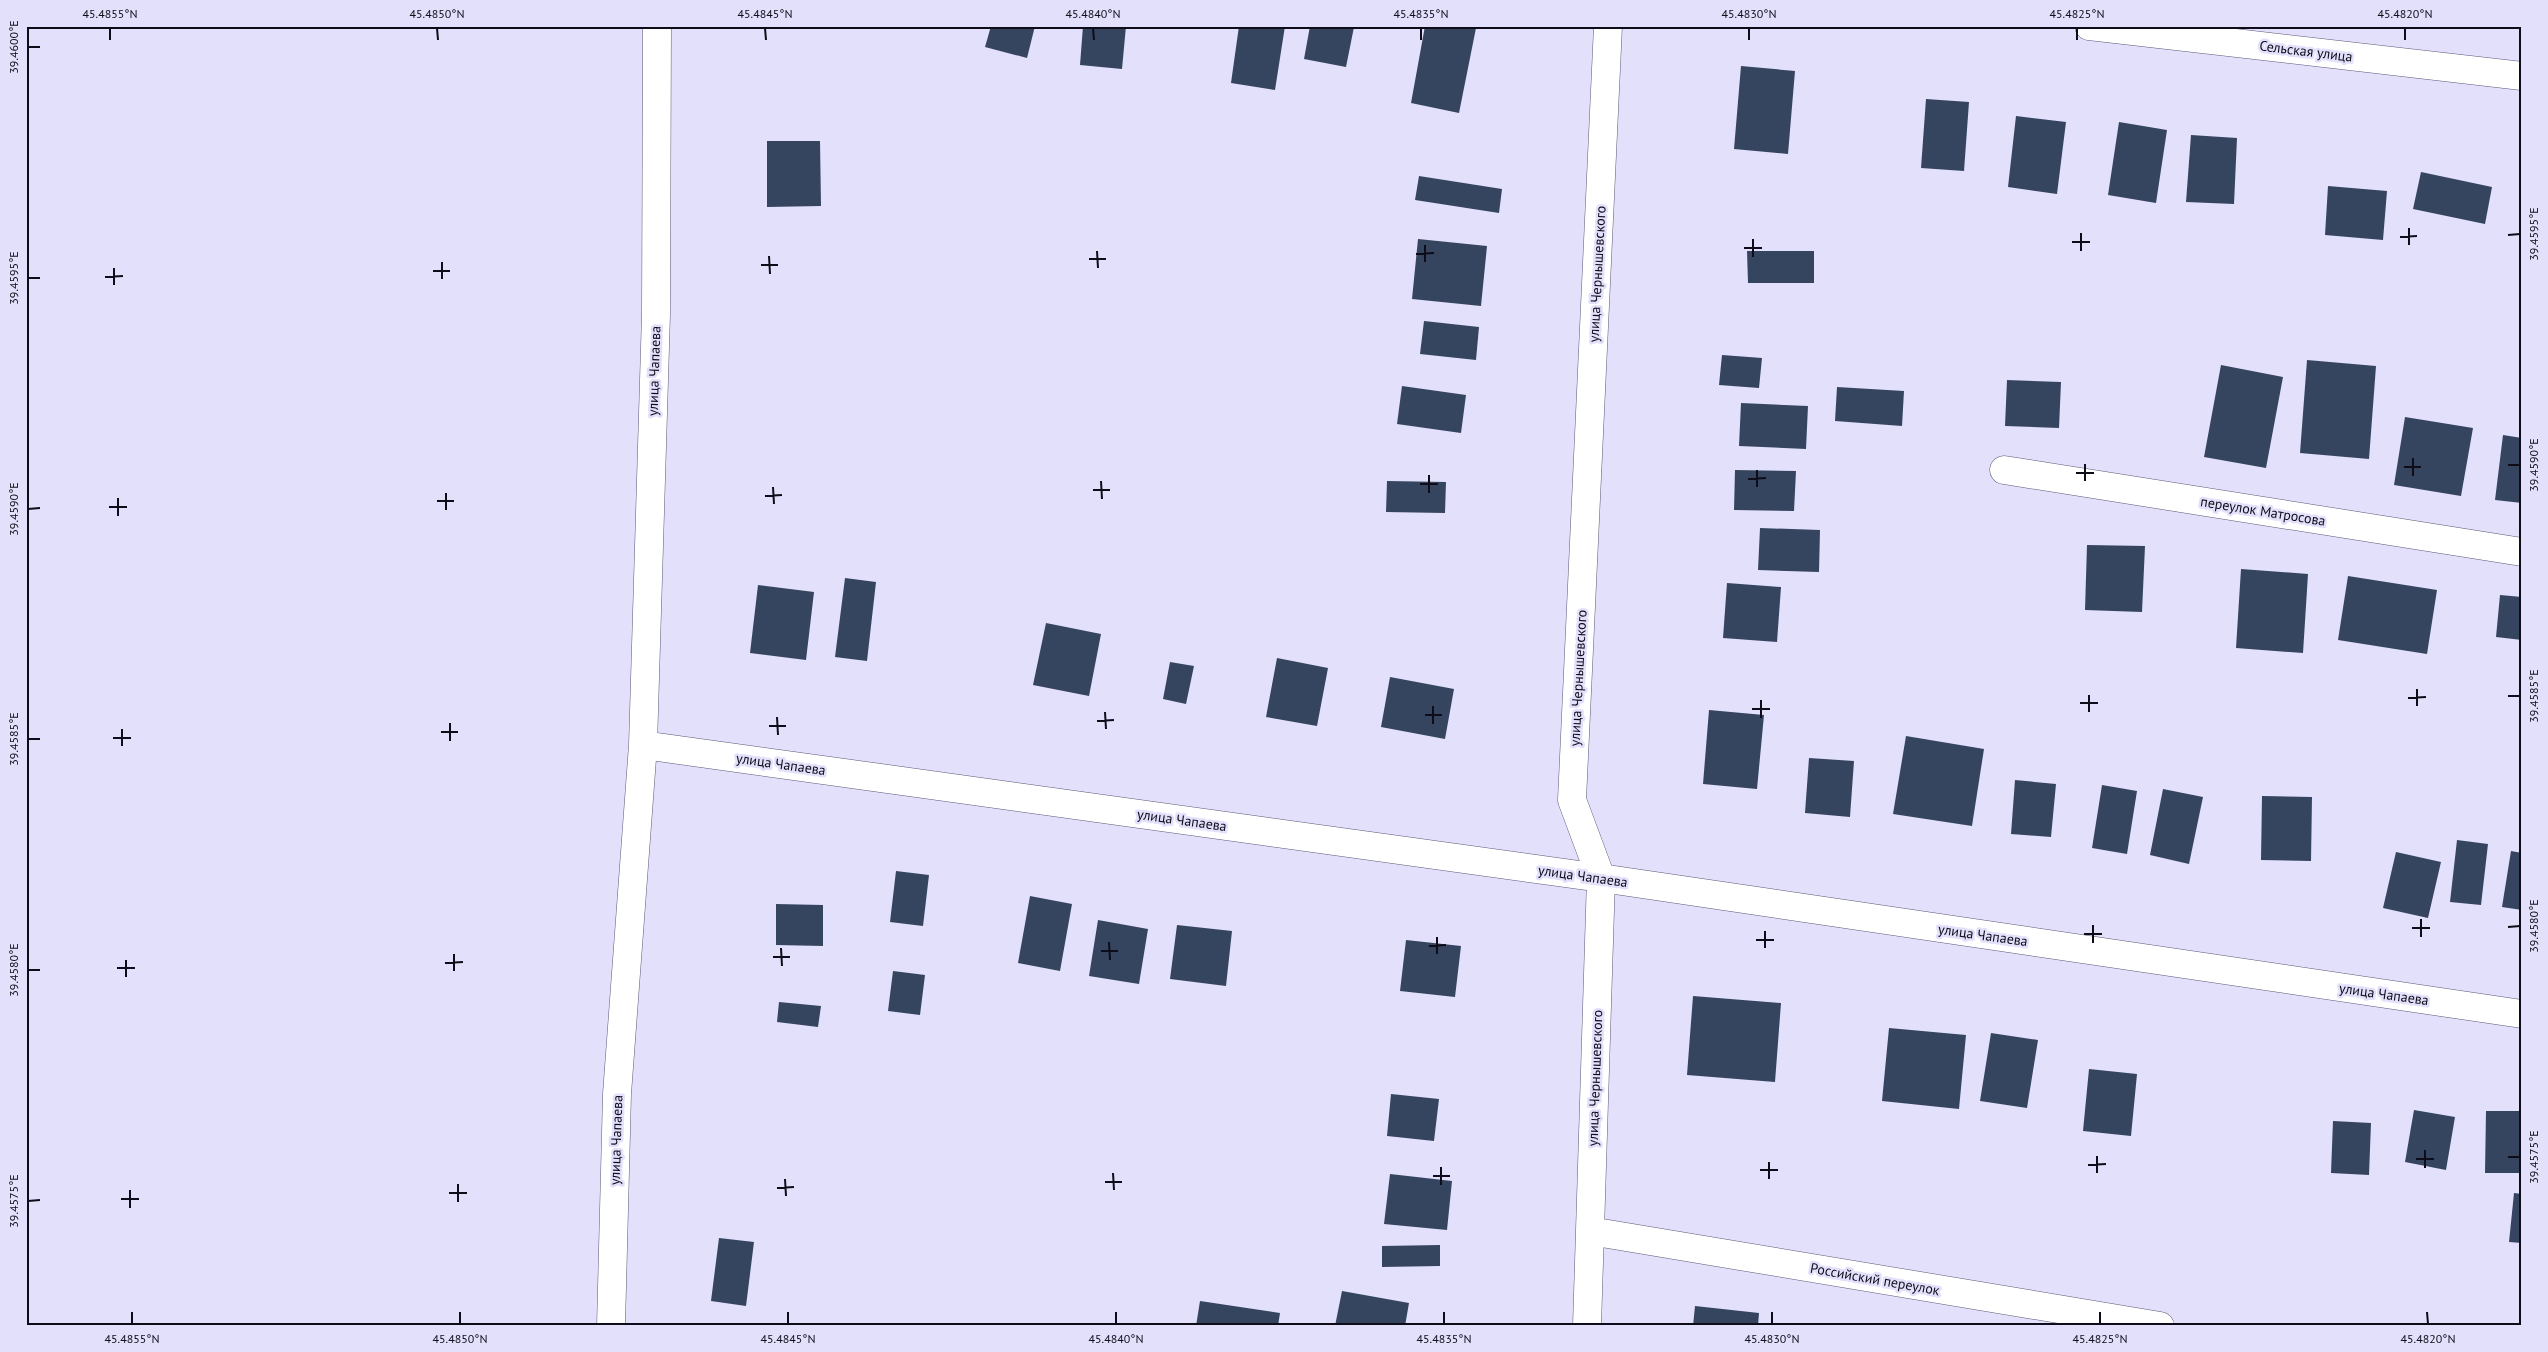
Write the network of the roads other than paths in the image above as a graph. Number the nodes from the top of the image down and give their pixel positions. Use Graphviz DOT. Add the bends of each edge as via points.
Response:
graph roads {
  1 [pos="657,26"];
  2 [pos="1608,26"];
  3 [pos="2089,26"];
  4 [pos="2522,76"];
  5 [pos="2004,470"];
  6 [pos="2522,552"];
  7 [pos="643,745"];
  8 [pos="1601,878"];
  9 [pos="2522,1014"];
  10 [pos="1590,1231"];
  11 [pos="611,1326"];
  12 [pos="1587,1326"];
  13 [pos="2160,1326"];
  1 -- 7 [label="street, улица Чапаева" via="656,314"];
  2 -- 8 [label="street, улица Чернышевского" via="1572,800"];
  3 -- 4 [label="street, Сельская улица"];
  5 -- 6 [label="street, переулок Матросова"];
  7 -- 8 [label="street, улица Чапаева"];
  7 -- 11 [label="street, улица Чапаева" via="617,1094"];
  8 -- 9 [label="street, улица Чапаева"];
  8 -- 10 [label="street, улица Чернышевского"];
  10 -- 12 [label="street, улица Чернышевского"];
  10 -- 13 [label="street, Российский переулок"];
}
